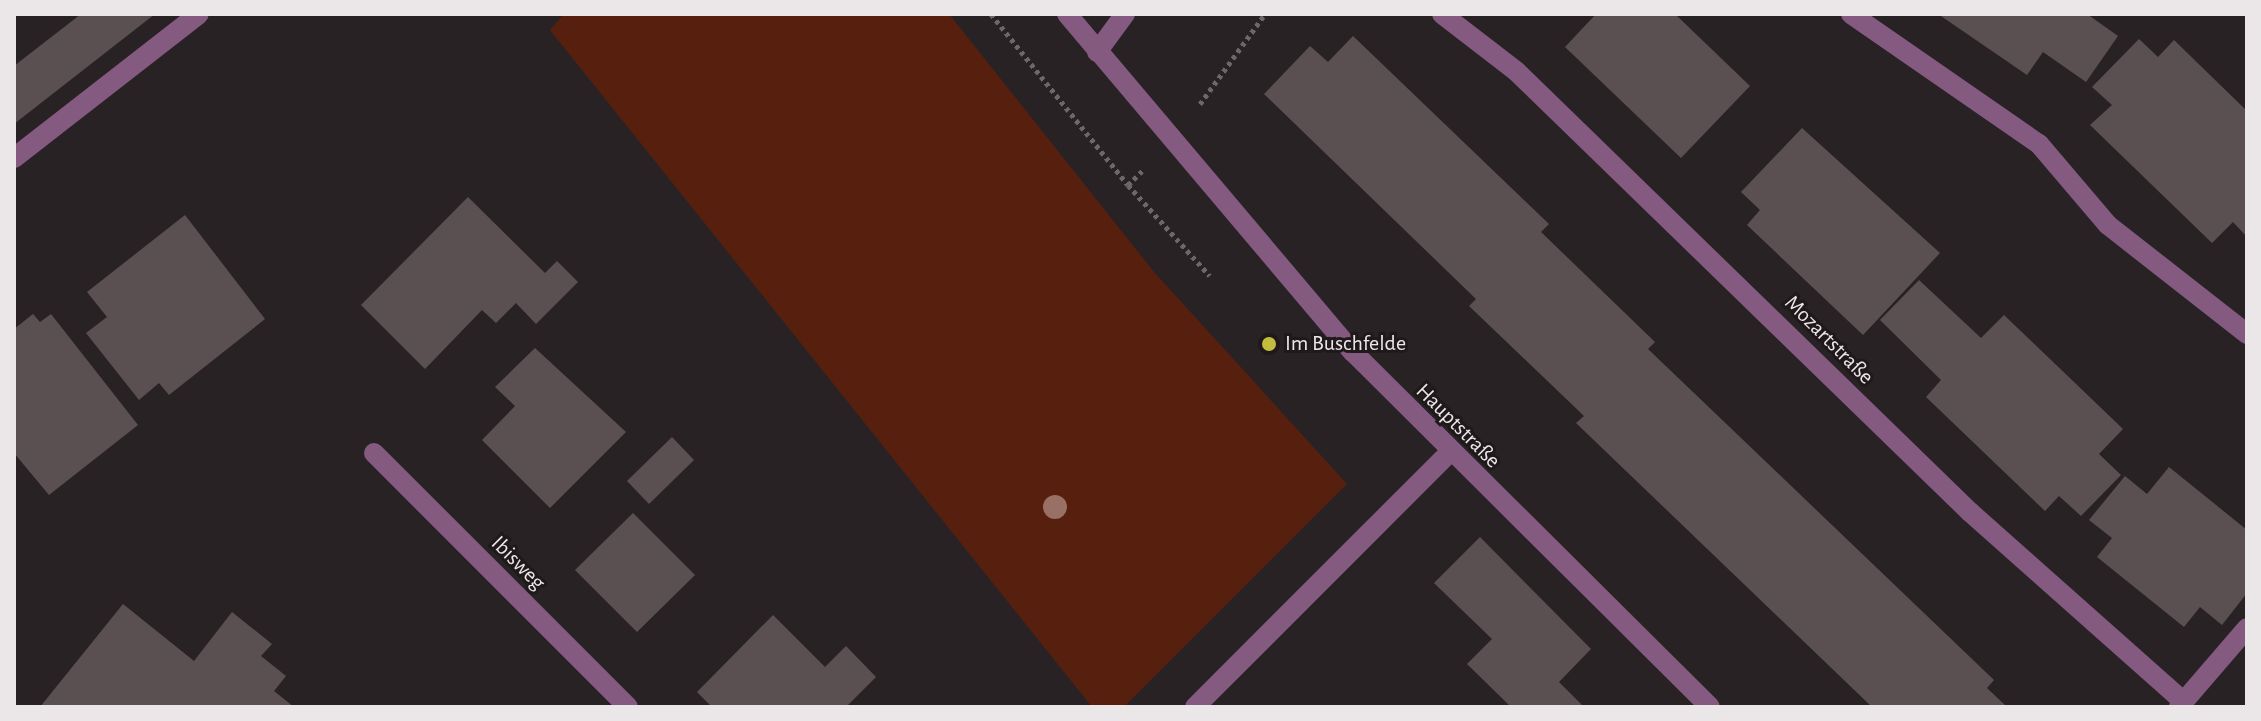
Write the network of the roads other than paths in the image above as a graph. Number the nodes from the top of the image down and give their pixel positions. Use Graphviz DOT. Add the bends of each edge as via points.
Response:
graph roads {
  1 [pos="199,14"];
  2 [pos="1067,14"];
  3 [pos="1125,14"];
  4 [pos="1442,14"];
  5 [pos="1851,14"];
  6 [pos="1097,52"];
  7 [pos="14,158"];
  8 [pos="2247,334"];
  9 [pos="1450,452"];
  10 [pos="374,453"];
  11 [pos="2247,628"];
  12 [pos="2181,704"];
  13 [pos="628,707"];
  14 [pos="1195,707"];
  15 [pos="1710,707"];
  1 -- 7 [label="street"];
  2 -- 6 [label="street, Hauptstraße"];
  3 -- 6 [label="street"];
  4 -- 12 [label="street, Mozartstraße" via="1528,82 1970,512"];
  5 -- 8 [label="street" via="2039,144 2108,225"];
  6 -- 9 [label="street, Hauptstraße" via="1169,142"];
  9 -- 14 [label="street"];
  9 -- 15 [label="street, Hauptstraße"];
  10 -- 13 [label="street, Ibisweg"];
  11 -- 12 [label="street, Mozartstraße"];
}
